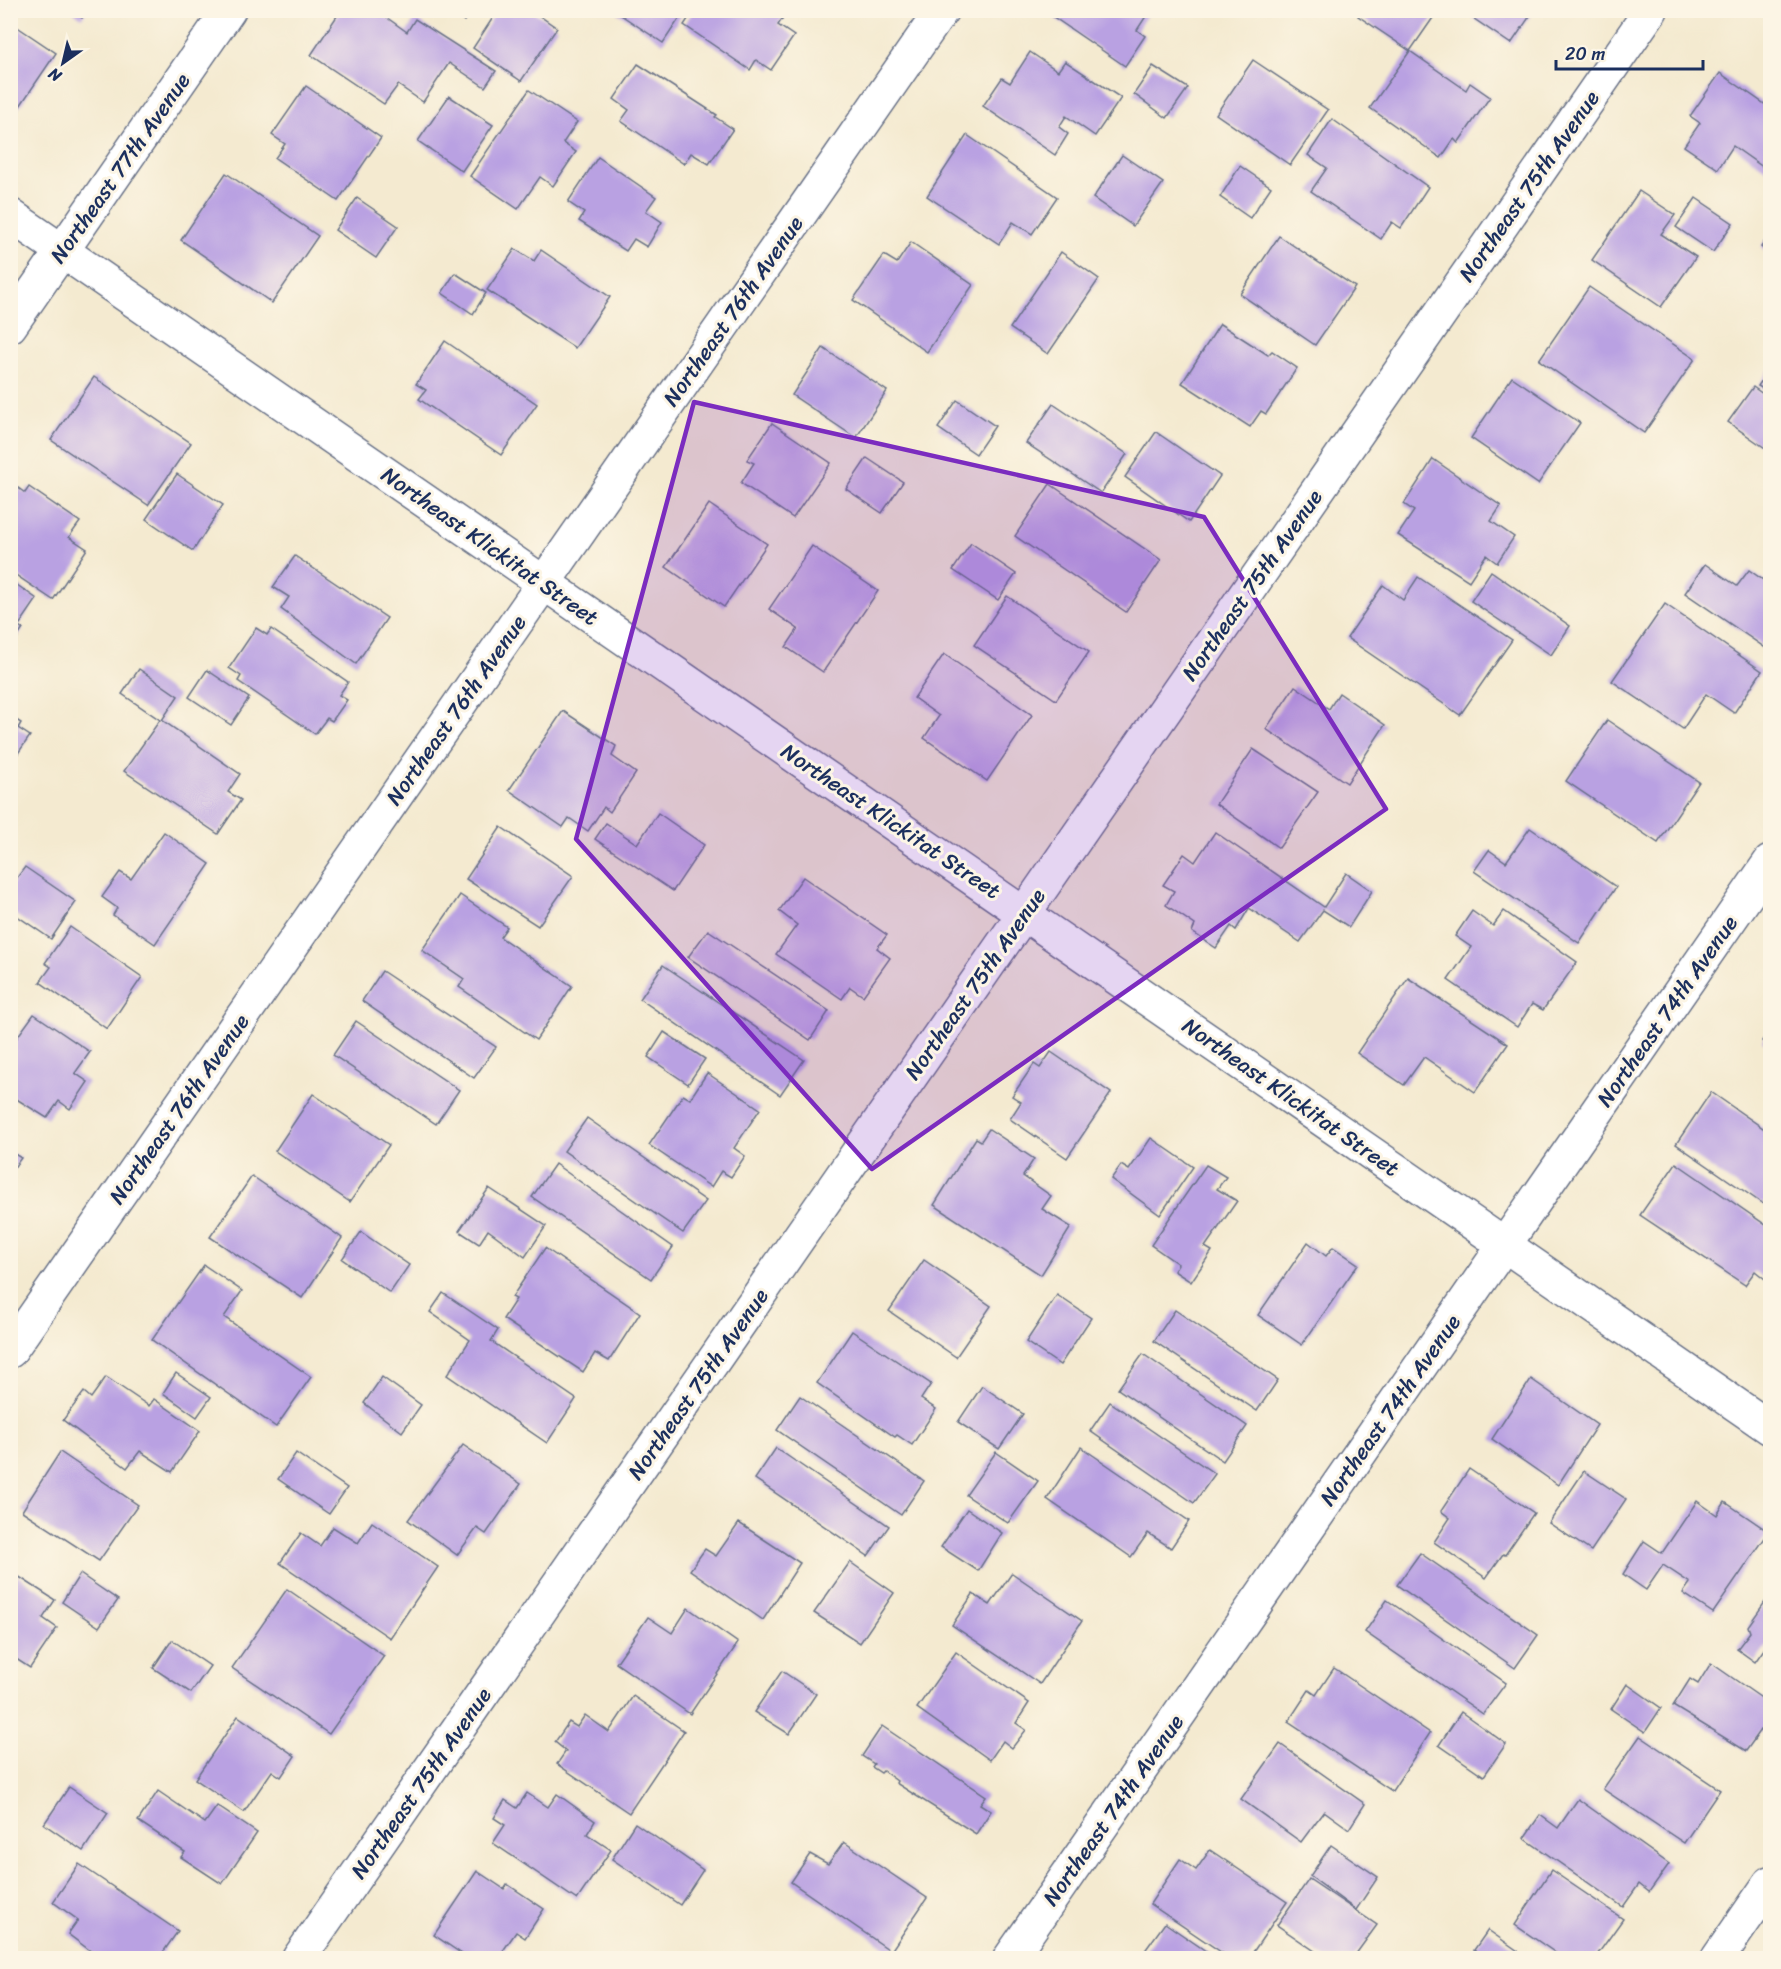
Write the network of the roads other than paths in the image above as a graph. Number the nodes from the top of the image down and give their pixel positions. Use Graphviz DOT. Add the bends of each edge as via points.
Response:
graph roads {
  1 [pos="229,10"];
  2 [pos="942,10"];
  3 [pos="1651,10"];
  4 [pos="10,215"];
  5 [pos="62,251"];
  6 [pos="10,326"];
  7 [pos="544,584"];
  8 [pos="1770,862"];
  9 [pos="1024,913"];
  10 [pos="1505,1244"];
  11 [pos="10,1351"];
  12 [pos="1770,1428"];
  13 [pos="1770,1883"];
  14 [pos="299,1959"];
  15 [pos="1010,1959"];
  16 [pos="1718,1959"];
  1 -- 5 [label="street, Northeast 77th Avenue"];
  2 -- 7 [label="street, Northeast 76th Avenue"];
  3 -- 9 [label="street, Northeast 75th Avenue"];
  4 -- 5 [label="street, Northeast Klickitat Street"];
  5 -- 6 [label="street, Northeast 77th Avenue"];
  5 -- 7 [label="street, Northeast Klickitat Street"];
  7 -- 9 [label="street, Northeast Klickitat Street"];
  7 -- 11 [label="street, Northeast 76th Avenue"];
  8 -- 10 [label="street, Northeast 74th Avenue"];
  9 -- 10 [label="street, Northeast Klickitat Street"];
  9 -- 14 [label="street, Northeast 75th Avenue"];
  10 -- 12 [label="street, Northeast Klickitat Street"];
  10 -- 15 [label="street, Northeast 74th Avenue"];
  13 -- 16 [label="street"];
}
